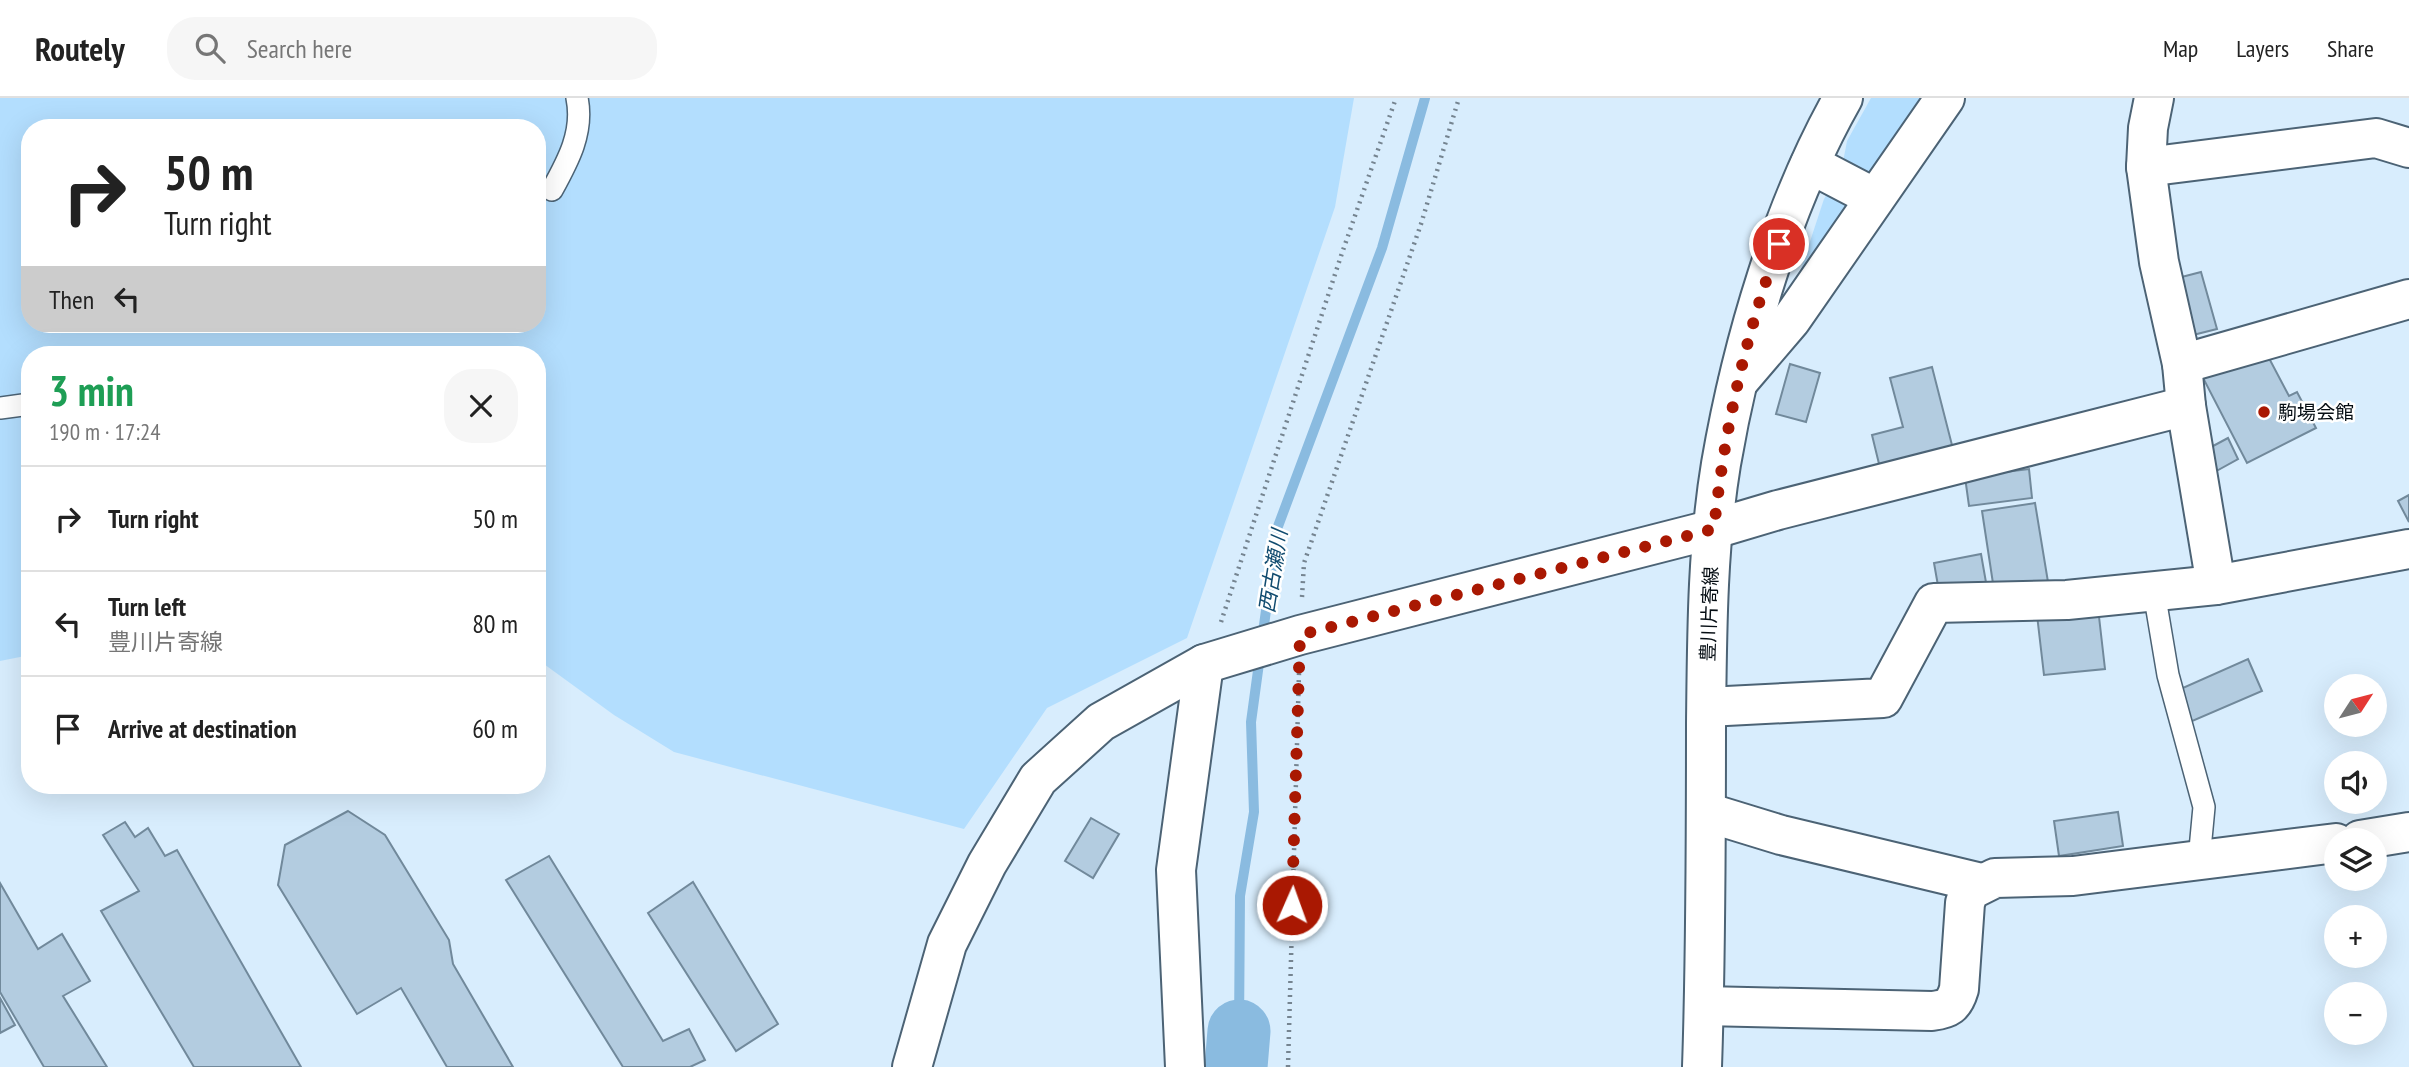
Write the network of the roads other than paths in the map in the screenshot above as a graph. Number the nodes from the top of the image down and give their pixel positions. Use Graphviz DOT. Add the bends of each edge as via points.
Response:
graph roads {
  1 [pos="577,98"];
  2 [pos="1843,98"];
  3 [pos="1945,98"];
  4 [pos="2154,98"];
  5 [pos="2409,148"];
  6 [pos="1810,164"];
  7 [pos="2146,167"];
  8 [pos="552,191"];
  9 [pos="1875,198"];
  10 [pos="2409,299"];
  11 [pos="2182,364"];
  12 [pos="1738,382"];
  13 [pos="21,405"];
  14 [pos="2186,406"];
  15 [pos="0,408"];
  16 [pos="1714,529"];
  17 [pos="2409,549"];
  18 [pos="2216,585"];
  19 [pos="2154,592"];
  20 [pos="1219,661"];
  21 [pos="1707,707"];
  22 [pos="1706,812"];
  23 [pos="2409,832"];
  24 [pos="2387,836"];
  25 [pos="2324,844"];
  26 [pos="2199,860"];
  27 [pos="1981,883"];
  28 [pos="1704,1006"];
  29 [pos="912,1067"];
  30 [pos="1185,1067"];
  31 [pos="1702,1067"];
  1 -- 8 [label="lane" via="578,131"];
  2 -- 6 [label="street, 豊川片寄線"];
  3 -- 9 [label="street"];
  4 -- 7 [label="street"];
  5 -- 7 [label="street" via="2376,138"];
  6 -- 9 [label="street"];
  6 -- 12 [label="street, 豊川片寄線" via="1770,268"];
  7 -- 11 [label="street" via="2159,262"];
  9 -- 12 [label="street" via="1791,320"];
  10 -- 11 [label="street"];
  11 -- 14 [label="street"];
  12 -- 16 [label="street, 豊川片寄線"];
  13 -- 15 [label="lane"];
  14 -- 16 [label="street"];
  14 -- 18 [label="street"];
  16 -- 20 [label="street" via="1293,637"];
  16 -- 21 [label="street, 豊川片寄線"];
  17 -- 18 [label="street"];
  18 -- 19 [label="street"];
  19 -- 21 [label="street" via="2067,600 1934,603 1883,698"];
  19 -- 26 [label="lane" via="2168,675 2204,807"];
  20 -- 29 [label="street" via="1101,722 1038,779 987,864 947,944"];
  20 -- 30 [label="street" via="1176,870"];
  21 -- 22 [label="street, 豊川片寄線"];
  22 -- 27 [label="street" via="1781,835"];
  22 -- 28 [label="street, 豊川片寄線"];
  23 -- 24 [label="street"];
  25 -- 26 [label="street"];
  26 -- 27 [label="street" via="2074,876 1995,878"];
  27 -- 28 [label="street" via="1969,891 1965,902 1959,989 1948,1009"];
  28 -- 31 [label="street, 豊川片寄線"];
}
